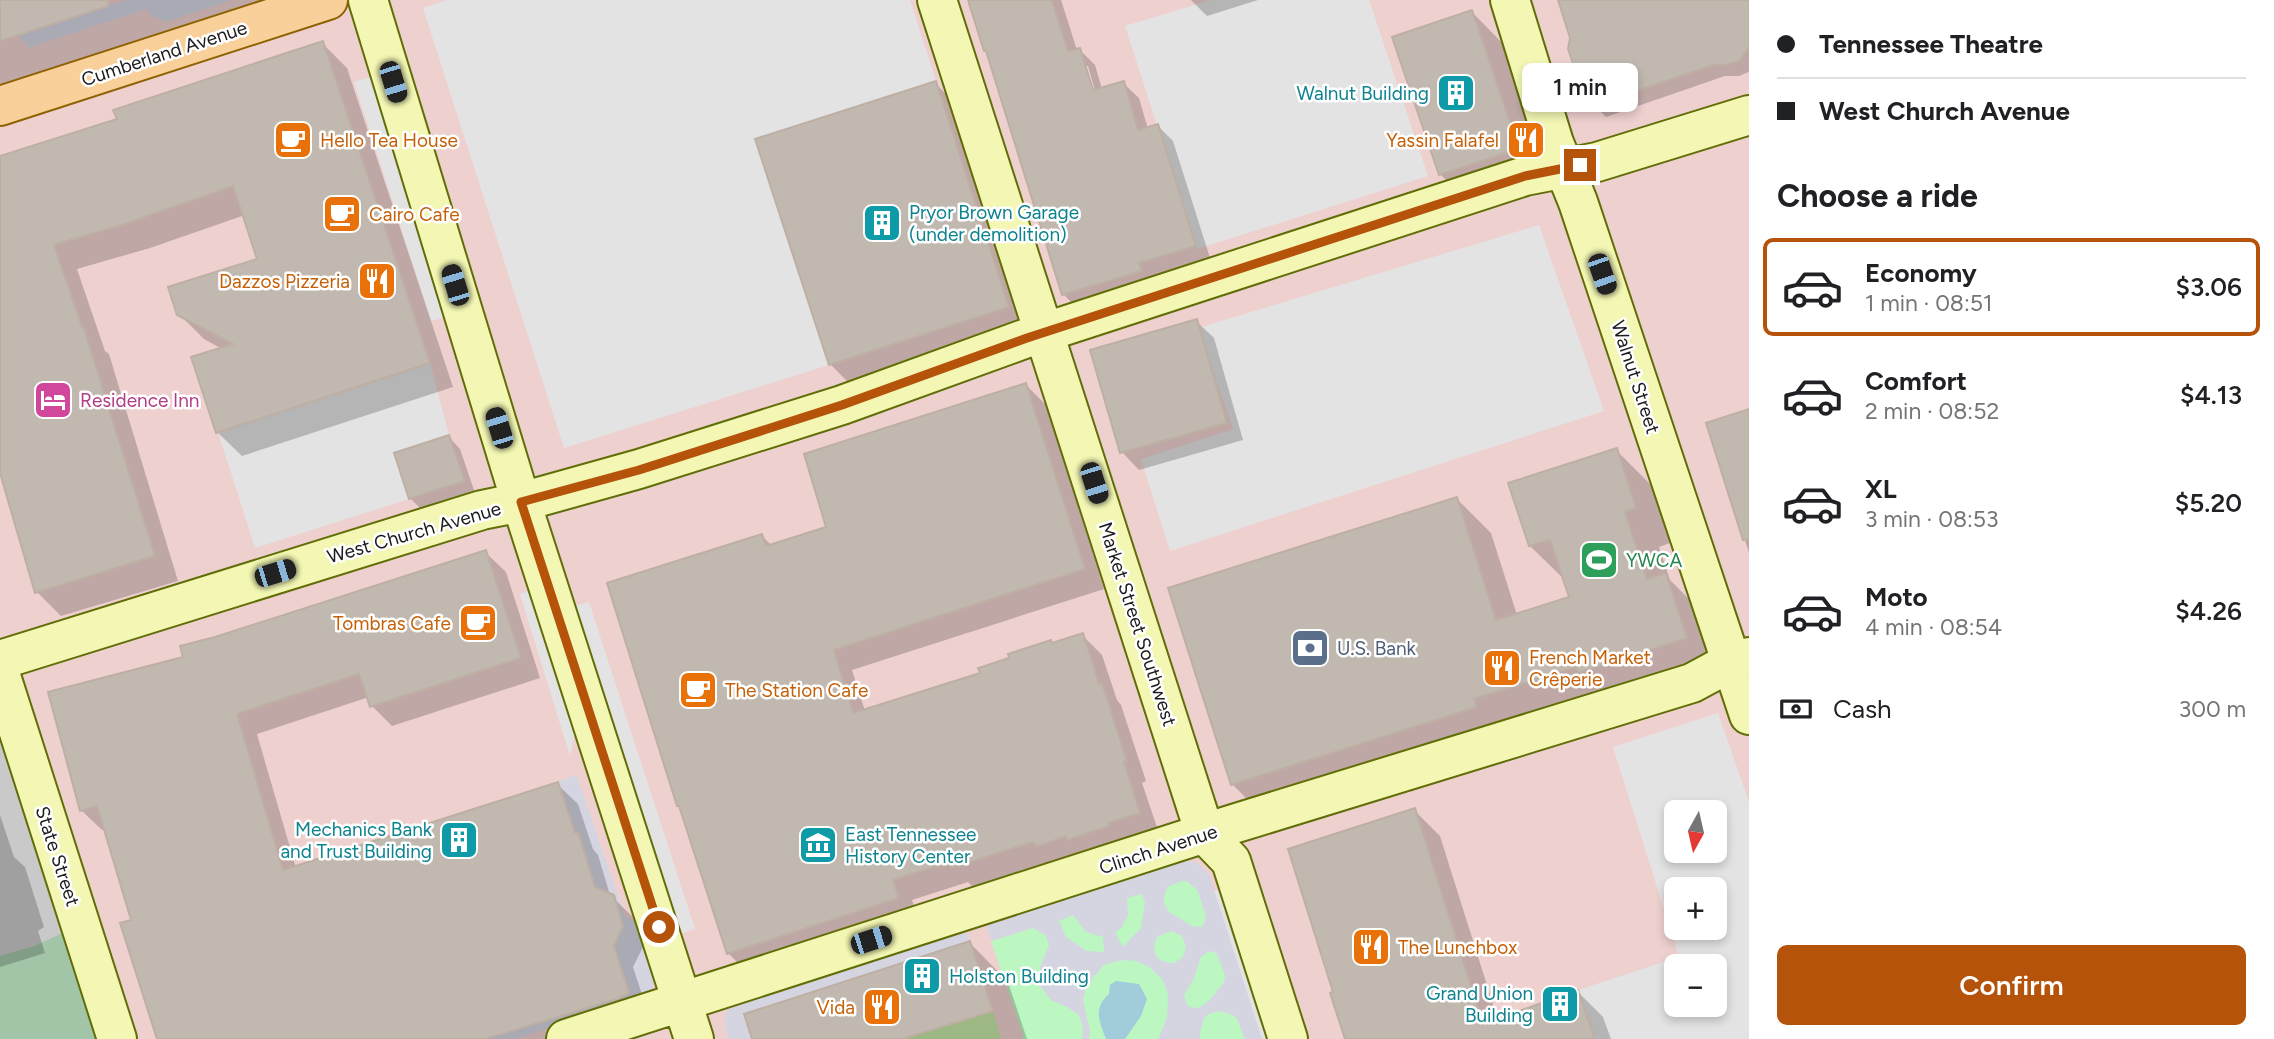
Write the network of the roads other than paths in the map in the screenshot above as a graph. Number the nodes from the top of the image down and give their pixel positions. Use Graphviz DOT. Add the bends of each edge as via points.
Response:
graph roads {
  1 [pos="328,0"];
  2 [pos="368,0"];
  3 [pos="937,0"];
  4 [pos="1510,0"];
  5 [pos="0,106"];
  6 [pos="1749,115"];
  7 [pos="1563,169"];
  8 [pos="1045,333"];
  9 [pos="521,502"];
  10 [pos="1740,659"];
  11 [pos="0,660"];
  12 [pos="0,673"];
  13 [pos="1749,715"];
  14 [pos="1205,834"];
  15 [pos="682,1001"];
  16 [pos="117,1039"];
  17 [pos="566,1039"];
  18 [pos="694,1039"];
  19 [pos="1288,1039"];
  1 -- 5 [label="main road, Cumberland Avenue"];
  2 -- 9 [label="street"];
  3 -- 8 [label="street, Market Street Southwest"];
  4 -- 7 [label="street, Walnut Street"];
  6 -- 7 [label="street, West Church Avenue"];
  7 -- 8 [label="street, West Church Avenue" via="1525,176"];
  7 -- 10 [label="street, Walnut Street"];
  8 -- 9 [label="street, West Church Avenue" via="842,405 639,470"];
  8 -- 14 [label="street, Market Street Southwest"];
  9 -- 11 [label="street, West Church Avenue" via="482,509"];
  9 -- 15 [label="street"];
  10 -- 13 [label="street, Walnut Street"];
  10 -- 14 [label="street, Clinch Avenue" via="1692,683"];
  12 -- 16 [label="street, State Street"];
  14 -- 15 [label="street, Clinch Avenue"];
  14 -- 19 [label="street, Market Street Southwest" via="1231,861"];
  15 -- 17 [label="street, Clinch Avenue"];
  15 -- 18 [label="street"];
}
